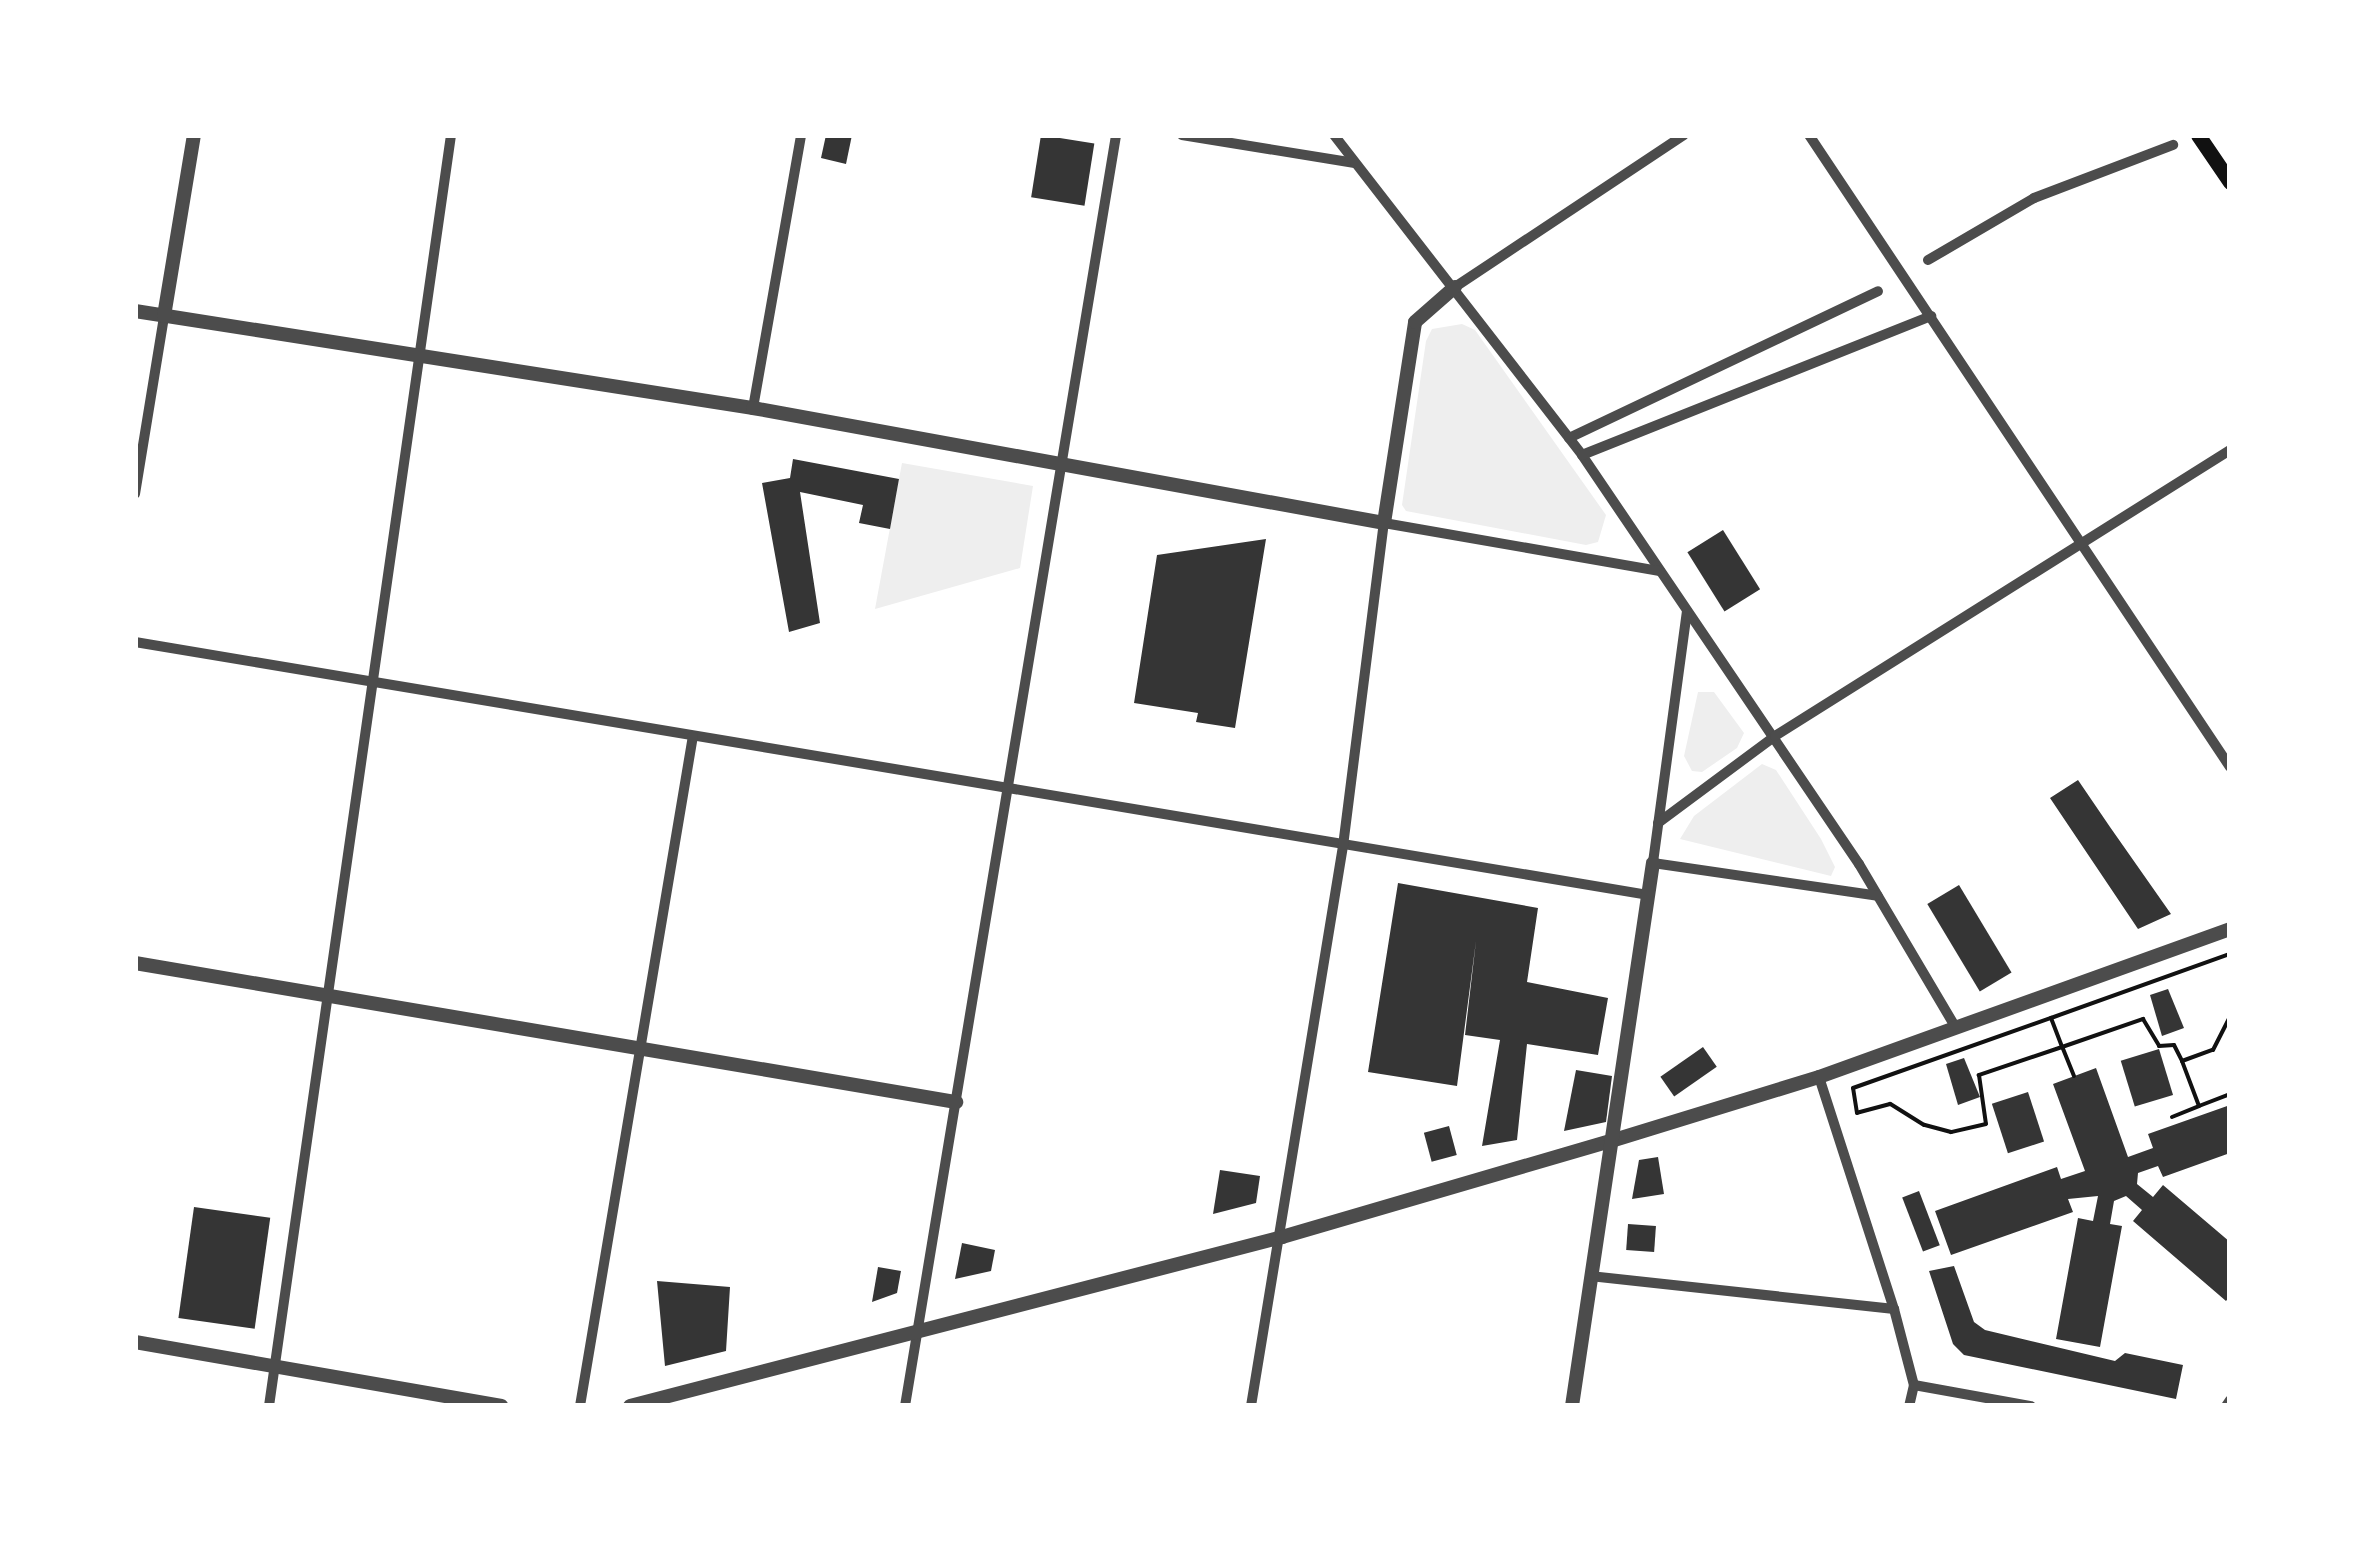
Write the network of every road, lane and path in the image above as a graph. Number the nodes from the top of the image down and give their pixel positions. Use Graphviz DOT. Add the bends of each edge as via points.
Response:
graph roads {
  1 [pos="194,135"];
  2 [pos="451,135"];
  3 [pos="801,135"];
  4 [pos="1116,135"];
  5 [pos="1182,135"];
  6 [pos="1334,135"];
  7 [pos="1684,135"];
  8 [pos="1809,135"];
  9 [pos="2198,135"];
  10 [pos="2173,146"];
  11 [pos="1354,163"];
  12 [pos="2230,182"];
  13 [pos="1928,260"];
  14 [pos="1455,288"];
  15 [pos="1878,291"];
  16 [pos="135,312"];
  17 [pos="164,316"];
  18 [pos="1930,316"];
  19 [pos="421,355"];
  20 [pos="753,408"];
  21 [pos="1569,438"];
  22 [pos="2230,450"];
  23 [pos="1582,455"];
  24 [pos="1062,465"];
  25 [pos="135,494"];
  26 [pos="1384,523"];
  27 [pos="2082,541"];
  28 [pos="1660,571"];
  29 [pos="1687,610"];
  30 [pos="135,642"];
  31 [pos="376,683"];
  32 [pos="692,736"];
  33 [pos="1775,736"];
  34 [pos="2230,766"];
  35 [pos="1008,789"];
  36 [pos="1658,823"];
  37 [pos="1343,846"];
  38 [pos="1653,863"];
  39 [pos="1649,896"];
  40 [pos="1878,896"];
  41 [pos="2230,929"];
  42 [pos="2230,954"];
  43 [pos="135,963"];
  44 [pos="331,996"];
  45 [pos="2230,1017"];
  46 [pos="2051,1018"];
  47 [pos="1956,1028"];
  48 [pos="2062,1047"];
  49 [pos="642,1048"];
  50 [pos="2182,1061"];
  51 [pos="2074,1076"];
  52 [pos="1819,1077"];
  53 [pos="2230,1094"];
  54 [pos="956,1102"];
  55 [pos="2199,1106"];
  56 [pos="2172,1117"];
  57 [pos="1611,1142"];
  58 [pos="1282,1236"];
  59 [pos="1590,1276"];
  60 [pos="1894,1309"];
  61 [pos="916,1334"];
  62 [pos="135,1342"];
  63 [pos="275,1367"];
  64 [pos="1914,1384"];
  65 [pos="269,1406"];
  66 [pos="501,1406"];
  67 [pos="580,1406"];
  68 [pos="630,1406"];
  69 [pos="905,1406"];
  70 [pos="1250,1406"];
  71 [pos="1572,1406"];
  72 [pos="1909,1406"];
  73 [pos="2031,1406"];
  1 -- 17 [label="street"];
  2 -- 19 [label="street"];
  3 -- 20 [label="street"];
  4 -- 24 [label="street"];
  5 -- 11 [label="street"];
  6 -- 11 [label="street"];
  7 -- 14 [label="street"];
  8 -- 18 [label="street"];
  9 -- 12 [label="main road"];
  10 -- 13 [label="street" via="2034,198"];
  11 -- 14 [label="street"];
  14 -- 21 [label="street"];
  14 -- 26 [label="street" via="1415,322"];
  15 -- 21 [label="street" via="1802,333"];
  16 -- 17 [label="street"];
  17 -- 19 [label="street"];
  17 -- 25 [label="street"];
  18 -- 23 [label="street"];
  18 -- 27 [label="street"];
  19 -- 20 [label="street"];
  19 -- 31 [label="street"];
  20 -- 24 [label="street"];
  21 -- 23 [label="street"];
  22 -- 27 [label="street"];
  23 -- 28 [label="street"];
  24 -- 26 [label="street"];
  24 -- 35 [label="street"];
  26 -- 28 [label="street"];
  26 -- 37 [label="street"];
  27 -- 33 [label="street"];
  27 -- 34 [label="street"];
  28 -- 29 [label="street"];
  29 -- 33 [label="street"];
  29 -- 36 [label="street"];
  30 -- 31 [label="street"];
  31 -- 32 [label="street"];
  31 -- 44 [label="street"];
  32 -- 35 [label="street"];
  32 -- 49 [label="street"];
  33 -- 36 [label="street"];
  33 -- 40 [label="street"];
  35 -- 37 [label="street"];
  35 -- 54 [label="street"];
  36 -- 38 [label="street"];
  37 -- 39 [label="street"];
  37 -- 58 [label="street"];
  38 -- 39 [label="street"];
  38 -- 40 [label="street"];
  39 -- 57 [label="street"];
  40 -- 47 [label="street"];
  41 -- 47 [label="street"];
  42 -- 46 [label="path"];
  43 -- 44 [label="street"];
  44 -- 49 [label="street"];
  44 -- 63 [label="street"];
  45 -- 50 [label="path" via="2213,1050"];
  46 -- 48 [label="path"];
  46 -- 48 [label="path" via="1853,1088 1857,1112 1890,1104 1924,1126 1951,1132 1986,1124 1982,1071"];
  47 -- 52 [label="street"];
  48 -- 50 [label="path" via="2143,1019 2159,1046 2174,1045"];
  48 -- 51 [label="path"];
  49 -- 54 [label="street"];
  49 -- 67 [label="street"];
  50 -- 55 [label="path"];
  52 -- 57 [label="street"];
  52 -- 60 [label="street"];
  53 -- 55 [label="path"];
  54 -- 61 [label="street"];
  55 -- 56 [label="path"];
  57 -- 58 [label="street"];
  57 -- 59 [label="street"];
  58 -- 61 [label="street"];
  58 -- 70 [label="street"];
  59 -- 60 [label="street"];
  59 -- 71 [label="street"];
  60 -- 64 [label="street"];
  61 -- 68 [label="street"];
  61 -- 69 [label="street"];
  62 -- 63 [label="street"];
  63 -- 65 [label="street"];
  63 -- 66 [label="street"];
  64 -- 72 [label="street"];
  64 -- 73 [label="street"];
}
